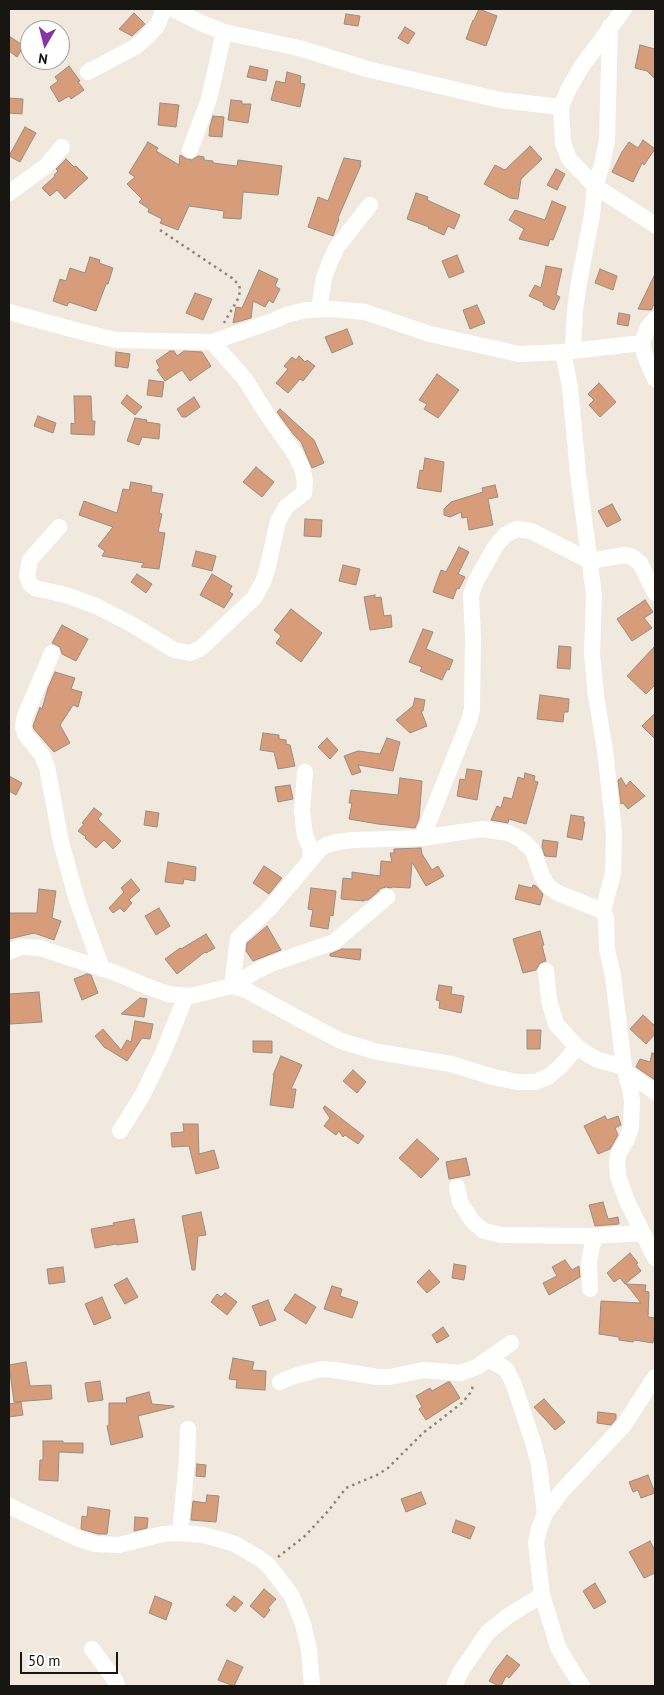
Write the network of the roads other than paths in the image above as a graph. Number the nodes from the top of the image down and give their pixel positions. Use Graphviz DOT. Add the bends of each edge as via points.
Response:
graph roads {
  1 [pos="164,9"];
  2 [pos="173,9"];
  3 [pos="624,9"];
  4 [pos="610,26"];
  5 [pos="224,32"];
  6 [pos="88,72"];
  7 [pos="560,107"];
  8 [pos="62,147"];
  9 [pos="190,150"];
  10 [pos="595,186"];
  11 [pos="9,194"];
  12 [pos="370,205"];
  13 [pos="655,224"];
  14 [pos="319,309"];
  15 [pos="9,312"];
  16 [pos="655,319"];
  17 [pos="212,342"];
  18 [pos="642,344"];
  19 [pos="568,352"];
  20 [pos="655,379"];
  21 [pos="59,527"];
  22 [pos="590,561"];
  23 [pos="655,593"];
  24 [pos="52,653"];
  25 [pos="305,772"];
  26 [pos="422,838"];
  27 [pos="310,861"];
  28 [pos="387,897"];
  29 [pos="603,911"];
  30 [pos="9,952"];
  31 [pos="102,969"];
  32 [pos="546,971"];
  33 [pos="232,986"];
  34 [pos="186,996"];
  35 [pos="577,1047"];
  36 [pos="625,1070"];
  37 [pos="655,1092"];
  38 [pos="120,1131"];
  39 [pos="456,1187"];
  40 [pos="643,1233"];
  41 [pos="596,1236"];
  42 [pos="655,1258"];
  43 [pos="590,1289"];
  44 [pos="511,1343"];
  45 [pos="483,1363"];
  46 [pos="655,1377"];
  47 [pos="280,1382"];
  48 [pos="188,1429"];
  49 [pos="9,1506"];
  50 [pos="545,1514"];
  51 [pos="180,1532"];
  52 [pos="542,1596"];
  53 [pos="92,1649"];
  54 [pos="117,1686"];
  55 [pos="312,1686"];
  56 [pos="454,1686"];
  57 [pos="582,1686"];
  1 -- 6 [label="street" via="157,26 146,38"];
  2 -- 5 [label="street"];
  3 -- 4 [label="street"];
  4 -- 7 [label="street" via="582,66"];
  4 -- 10 [label="street" via="607,140"];
  5 -- 7 [label="street" via="500,100"];
  5 -- 9 [label="street" via="209,98"];
  7 -- 10 [label="street" via="563,144 570,159"];
  8 -- 11 [label="street" via="46,166"];
  10 -- 13 [label="street"];
  10 -- 19 [label="street"];
  12 -- 14 [label="street" via="337,247 324,278"];
  14 -- 17 [label="street" via="286,315"];
  14 -- 19 [label="street" via="365,312 430,334 506,352"];
  15 -- 17 [label="street" via="115,340"];
  16 -- 18 [label="street"];
  17 -- 21 [label="street" via="245,379 295,454 305,481 304,493 286,507 278,521 267,570 254,598 201,648 190,653 174,650 96,606 34,588 30,584 27,576 32,557"];
  18 -- 19 [label="street"];
  18 -- 20 [label="street"];
  19 -- 22 [label="street"];
  22 -- 23 [label="street" via="625,555 632,557 640,563"];
  22 -- 26 [label="street" via="531,531 518,529 505,535 495,547 471,595 473,698 469,721"];
  22 -- 29 [label="street" via="594,595 592,654 614,833 613,873"];
  24 -- 31 [label="street" via="23,726 47,766 61,842 77,900"];
  25 -- 27 [label="street" via="302,811"];
  26 -- 27 [label="street" via="337,842 320,849"];
  26 -- 29 [label="street" via="482,829 509,833 533,851 548,886"];
  27 -- 33 [label="street" via="238,938"];
  28 -- 33 [label="street" via="334,942 263,967"];
  29 -- 36 [label="street"];
  30 -- 31 [label="street" via="20,947 40,948"];
  31 -- 34 [label="street" via="168,994"];
  32 -- 35 [label="street" via="556,1024"];
  33 -- 34 [label="street"];
  33 -- 35 [label="street" via="254,993 300,1020 354,1045 452,1064 517,1082 534,1082 548,1077"];
  34 -- 38 [label="street" via="143,1094"];
  35 -- 36 [label="street" via="598,1060"];
  36 -- 37 [label="street"];
  36 -- 40 [label="street" via="632,1101 627,1139 617,1160 618,1176"];
  39 -- 41 [label="street" via="460,1202 472,1222 484,1230 523,1237"];
  40 -- 41 [label="street"];
  40 -- 42 [label="street"];
  41 -- 43 [label="street" via="589,1263"];
  44 -- 45 [label="street"];
  45 -- 47 [label="street" via="460,1372 424,1370 383,1378 321,1369"];
  45 -- 50 [label="street" via="506,1369 514,1385 539,1465"];
  46 -- 50 [label="street" via="624,1425 561,1492"];
  48 -- 51 [label="street"];
  49 -- 51 [label="street" via="79,1540 96,1544 119,1545"];
  50 -- 52 [label="street" via="536,1543"];
  51 -- 55 [label="street" via="235,1544 268,1565 292,1596 303,1624"];
  52 -- 56 [label="street" via="488,1632"];
  52 -- 57 [label="street" via="558,1647"];
  53 -- 54 [label="street"];
}
